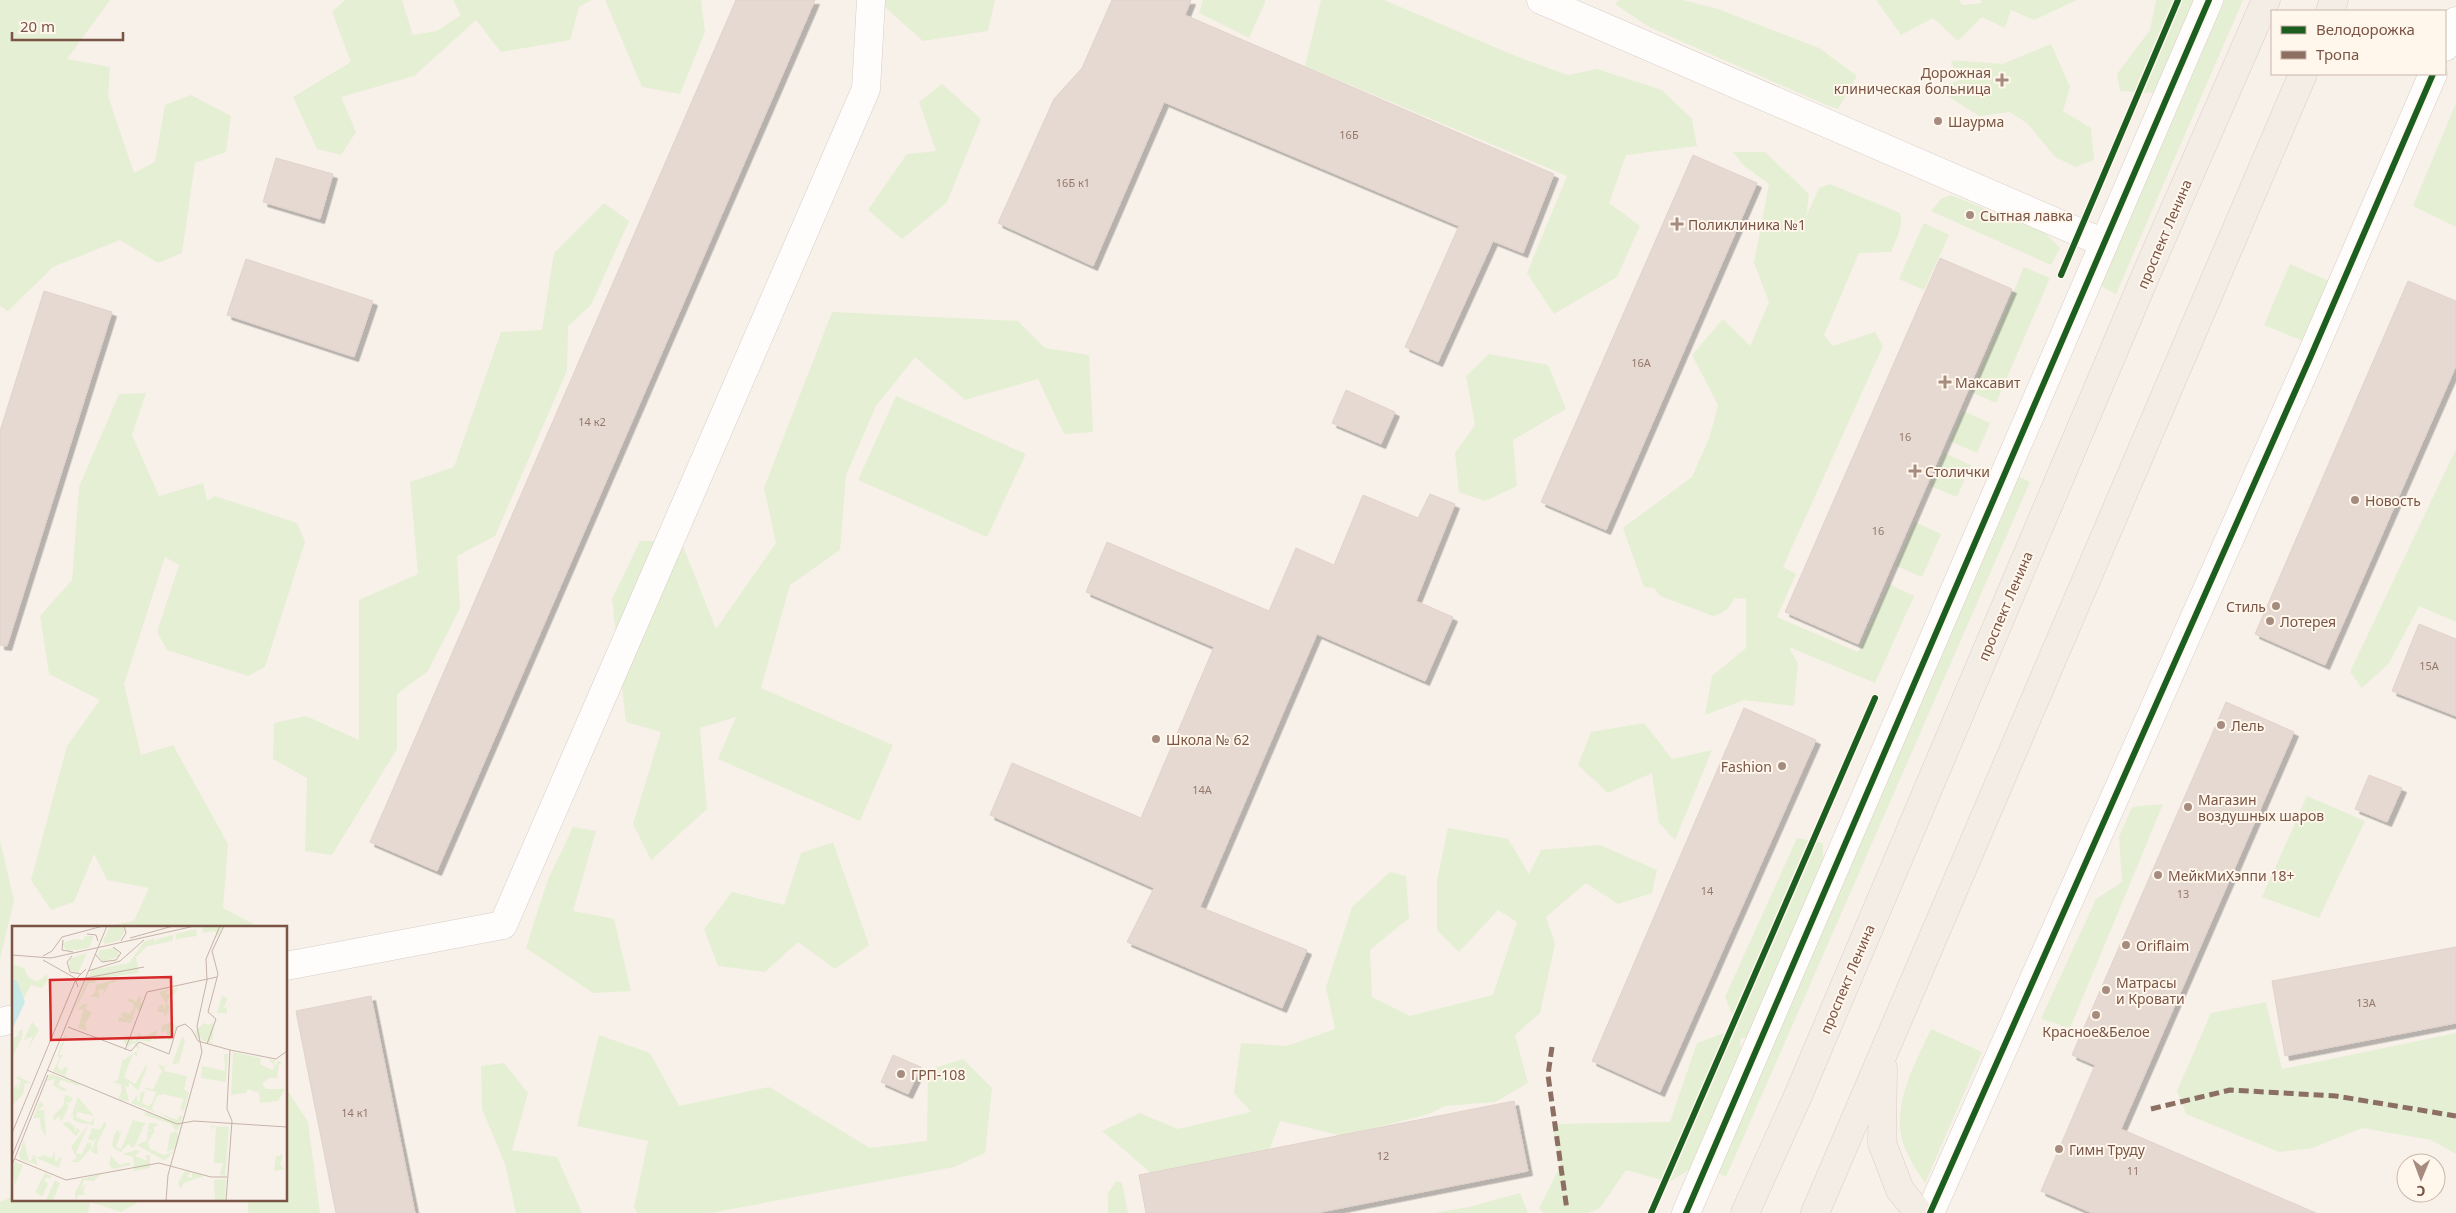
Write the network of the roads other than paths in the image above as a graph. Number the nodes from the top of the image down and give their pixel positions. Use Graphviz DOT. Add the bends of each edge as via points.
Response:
graph roads {
  1 [pos="872,0"];
  2 [pos="1542,0"];
  3 [pos="2209,0"];
  4 [pos="2266,0"];
  5 [pos="2456,21"];
  6 [pos="2446,45"];
  7 [pos="2303,75"];
  8 [pos="2433,75"];
  9 [pos="2104,243"];
  10 [pos="288,966"];
  11 [pos="1883,1054"];
  12 [pos="1686,1213"];
  13 [pos="1746,1213"];
  14 [pos="1815,1213"];
  15 [pos="1919,1213"];
  16 [pos="1930,1213"];
  1 -- 10 [label="street" via="866,89 503,925"];
  2 -- 9 [label="street"];
  3 -- 9 [label="street"];
  4 -- 13 [label="main road, проспект Ленина"];
  5 -- 6 [label="street"];
  7 -- 11 [label="main road"];
  8 -- 16 [label="street"];
  9 -- 12 [label="street"];
  11 -- 14 [label="main road"];
  11 -- 15 [label="main road" via="1882,1143 1900,1190"];
}
